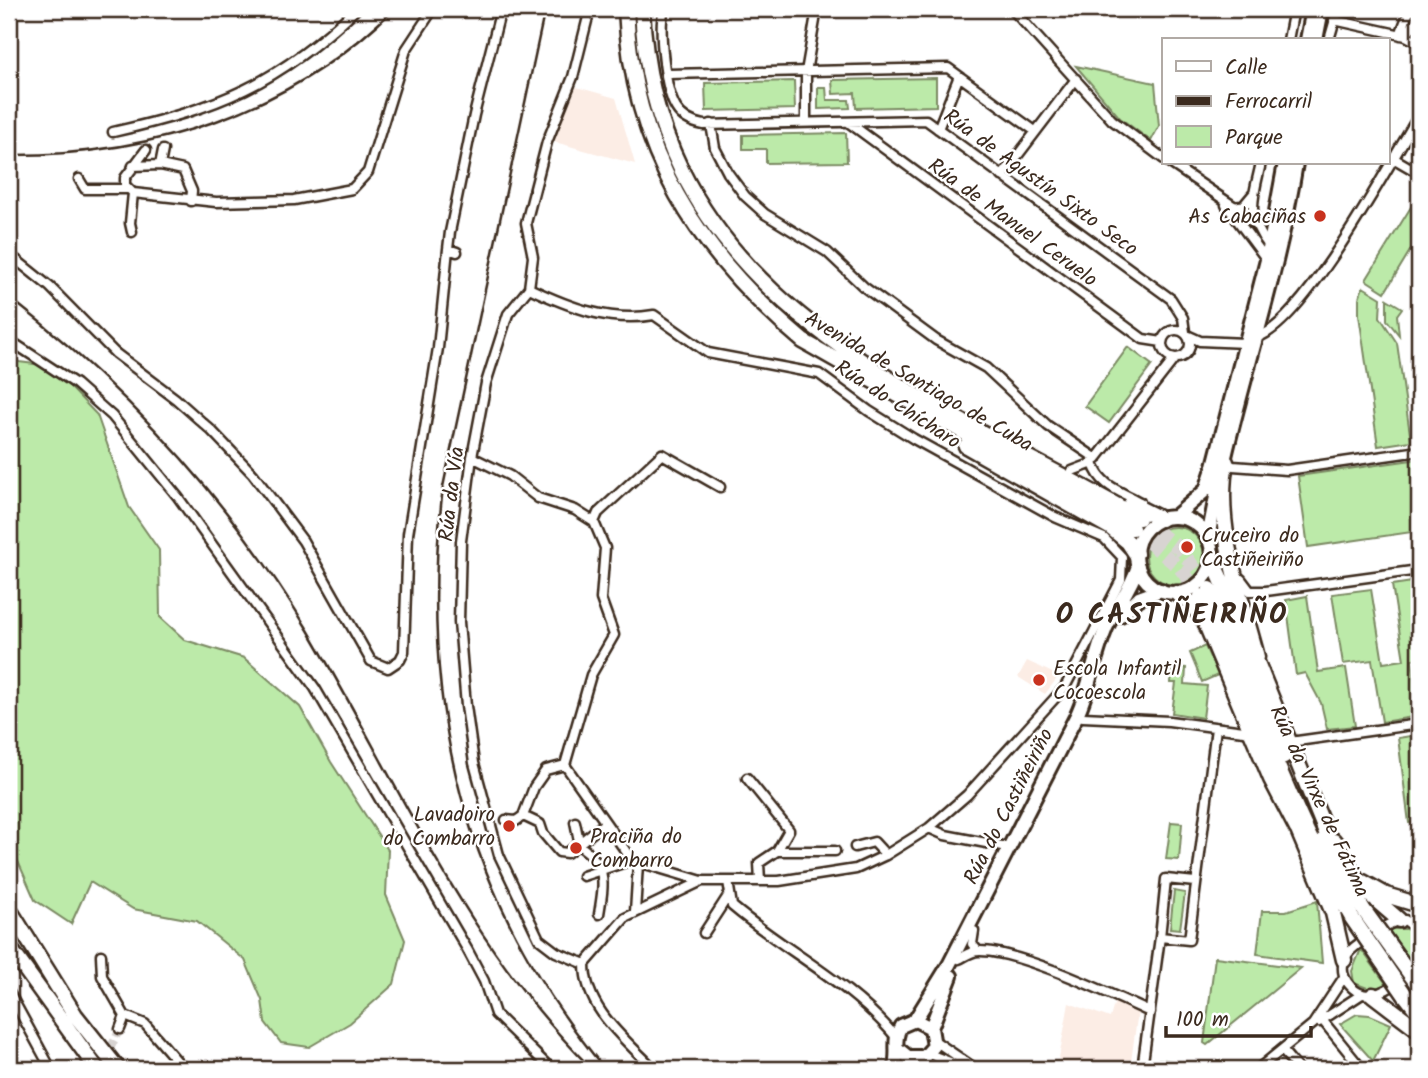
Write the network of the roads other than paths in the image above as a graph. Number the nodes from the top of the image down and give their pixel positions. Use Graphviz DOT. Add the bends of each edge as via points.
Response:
graph roads {
  1 [pos="356,9"];
  2 [pos="433,9"];
  3 [pos="501,9"];
  4 [pos="590,9"];
  5 [pos="626,9"];
  6 [pos="642,9"];
  7 [pos="664,9"];
  8 [pos="817,9"];
  9 [pos="1012,9"];
  10 [pos="1294,9"];
  11 [pos="1313,9"];
  12 [pos="1322,9"];
  13 [pos="1338,9"];
  14 [pos="1410,9"];
  15 [pos="1419,16"];
  16 [pos="1334,20"];
  17 [pos="1403,36"];
  18 [pos="1288,38"];
  19 [pos="1307,38"];
  20 [pos="1316,38"];
  21 [pos="1330,38"];
  22 [pos="1419,43"];
  23 [pos="806,72"];
  24 [pos="668,74"];
  25 [pos="959,76"];
  26 [pos="1076,79"];
  27 [pos="1419,115"];
  28 [pos="806,122"];
  29 [pos="848,122"];
  30 [pos="711,124"];
  31 [pos="938,129"];
  32 [pos="1035,131"];
  33 [pos="113,132"];
  34 [pos="146,150"];
  35 [pos="163,150"];
  36 [pos="1162,158"];
  37 [pos="1393,158"];
  38 [pos="1390,163"];
  39 [pos="1172,164"];
  40 [pos="1261,164"];
  41 [pos="1285,164"];
  42 [pos="1296,164"];
  43 [pos="1302,164"];
  44 [pos="1389,164"];
  45 [pos="160,165"];
  46 [pos="133,166"];
  47 [pos="1419,173"];
  48 [pos="1002,176"];
  49 [pos="79,179"];
  50 [pos="1206,187"];
  51 [pos="130,191"];
  52 [pos="1254,192"];
  53 [pos="191,201"];
  54 [pos="1290,204"];
  55 [pos="132,232"];
  56 [pos="1269,246"];
  57 [pos="9,254"];
  58 [pos="1267,260"];
  59 [pos="529,288"];
  60 [pos="1178,310"];
  61 [pos="1172,330"];
  62 [pos="1187,334"];
  63 [pos="1258,337"];
  64 [pos="9,340"];
  65 [pos="803,341"];
  66 [pos="832,341"];
  67 [pos="1200,341"];
  68 [pos="1162,342"];
  69 [pos="1245,343"];
  70 [pos="1191,347"];
  71 [pos="1165,352"];
  72 [pos="1175,358"];
  73 [pos="1160,375"];
  74 [pos="1419,451"];
  75 [pos="472,457"];
  76 [pos="1095,461"];
  77 [pos="1226,462"];
  78 [pos="1072,471"];
  79 [pos="720,487"];
  80 [pos="1169,517"];
  81 [pos="1225,520"];
  82 [pos="594,522"];
  83 [pos="1208,539"];
  84 [pos="1212,559"];
  85 [pos="1137,560"];
  86 [pos="1419,570"];
  87 [pos="1161,590"];
  88 [pos="1266,592"];
  89 [pos="1176,593"];
  90 [pos="1206,593"];
  91 [pos="1247,616"];
  92 [pos="1261,672"];
  93 [pos="1083,717"];
  94 [pos="1419,724"];
  95 [pos="1216,728"];
  96 [pos="1251,732"];
  97 [pos="1290,743"];
  98 [pos="565,765"];
  99 [pos="747,778"];
  100 [pos="523,816"];
  101 [pos="506,820"];
  102 [pos="575,822"];
  103 [pos="605,823"];
  104 [pos="929,828"];
  105 [pos="1297,828"];
  106 [pos="1023,833"];
  107 [pos="580,846"];
  108 [pos="855,847"];
  109 [pos="778,851"];
  110 [pos="835,851"];
  111 [pos="1006,854"];
  112 [pos="886,855"];
  113 [pos="635,862"];
  114 [pos="600,870"];
  115 [pos="583,876"];
  116 [pos="1344,879"];
  117 [pos="702,881"];
  118 [pos="728,881"];
  119 [pos="760,881"];
  120 [pos="1195,882"];
  121 [pos="993,895"];
  122 [pos="728,896"];
  123 [pos="1419,905"];
  124 [pos="9,909"];
  125 [pos="635,912"];
  126 [pos="599,914"];
  127 [pos="1358,914"];
  128 [pos="1419,920"];
  129 [pos="1404,921"];
  130 [pos="974,931"];
  131 [pos="1419,931"];
  132 [pos="704,933"];
  133 [pos="1160,937"];
  134 [pos="9,947"];
  135 [pos="978,951"];
  136 [pos="102,955"];
  137 [pos="959,960"];
  138 [pos="1344,960"];
  139 [pos="585,964"];
  140 [pos="1419,964"];
  141 [pos="1344,977"];
  142 [pos="1419,986"];
  143 [pos="9,992"];
  144 [pos="1367,995"];
  145 [pos="1150,1012"];
  146 [pos="1419,1013"];
  147 [pos="125,1016"];
  148 [pos="883,1021"];
  149 [pos="910,1021"];
  150 [pos="1322,1021"];
  151 [pos="1313,1024"];
  152 [pos="931,1028"];
  153 [pos="120,1029"];
  154 [pos="1419,1030"];
  155 [pos="935,1041"];
  156 [pos="897,1043"];
  157 [pos="1282,1050"];
  158 [pos="929,1054"];
  159 [pos="910,1064"];
  160 [pos="51,1069"];
  161 [pos="97,1069"];
  162 [pos="118,1069"];
  163 [pos="184,1069"];
  164 [pos="551,1069"];
  165 [pos="654,1069"];
  166 [pos="894,1069"];
  167 [pos="970,1069"];
  168 [pos="976,1069"];
  169 [pos="1142,1069"];
  170 [pos="1258,1069"];
  171 [pos="1298,1069"];
  172 [pos="1362,1069"];
  1 -- 33 [label="street" via="313,48 244,92 191,113"];
  2 -- 53 [label="street" via="406,50 373,160 356,186 337,194 294,200"];
  3 -- 57 [label="street" via="474,115 408,534 404,653 388,668 371,661 303,541 237,455 176,399 115,353 50,287"];
  4 -- 59 [label="street" via="526,223 533,257 526,266"];
  5 -- 65 [label="highway, Avenida de Santiago de Cuba" via="634,77 645,118 678,197 728,271"];
  6 -- 66 [label="highway, Avenida de Santiago de Cuba" via="656,100 693,192 719,233 767,289"];
  7 -- 24 [label="street" via="660,29"];
  8 -- 23 [label="street"];
  9 -- 26 [label="street"];
  10 -- 18 [label="street"];
  11 -- 19 [label="main road"];
  12 -- 20 [label="main road"];
  13 -- 16 [label="street"];
  14 -- 17 [label="street"];
  15 -- 17 [label="street"];
  16 -- 17 [label="street"];
  16 -- 21 [label="street"];
  17 -- 22 [label="street"];
  23 -- 24 [label="street"];
  23 -- 25 [label="street" via="948,68"];
  23 -- 28 [label="street"];
  24 -- 30 [label="street, Rúa de Agustín Sixto Seco" via="676,108 685,118"];
  25 -- 31 [label="street"];
  25 -- 32 [label="street"];
  26 -- 32 [label="street"];
  26 -- 36 [label="street" via="1118,126"];
  27 -- 37 [label="street"];
  28 -- 29 [label="street, Rúa de Agustín Sixto Seco"];
  28 -- 30 [label="street, Rúa de Agustín Sixto Seco"];
  29 -- 31 [label="street, Rúa de Agustín Sixto Seco" via="926,120"];
  29 -- 68 [label="street, Rúa de Manuel Ceruelo" via="1143,339"];
  30 -- 76 [label="street" via="715,148 728,173 765,214 827,252 864,287 936,340 986,368 1048,426"];
  31 -- 48 [label="street, Rúa de Agustín Sixto Seco"];
  32 -- 48 [label="street"];
  34 -- 46 [label="street"];
  35 -- 45 [label="street"];
  37 -- 38 [label="street"];
  37 -- 47 [label="street"];
  39 -- 50 [label="street"];
  40 -- 52 [label="street"];
  41 -- 56 [label="main road, Rúa do Castiñeiriño"];
  42 -- 54 [label="main road"];
  43 -- 54 [label="street"];
  44 -- 63 [label="street" via="1307,295 1269,334"];
  45 -- 46 [label="street"];
  45 -- 53 [label="street" via="183,170"];
  46 -- 51 [label="street" via="125,178"];
  48 -- 60 [label="street, Rúa de Agustín Sixto Seco" via="1171,299"];
  49 -- 51 [label="street" via="85,190"];
  50 -- 52 [label="street" via="1238,208"];
  50 -- 58 [label="street" via="1236,215"];
  51 -- 53 [label="street"];
  51 -- 55 [label="street"];
  52 -- 56 [label="street" via="1253,219"];
  54 -- 63 [label="main road"];
  56 -- 58 [label="main road, Rúa do Castiñeiriño"];
  58 -- 69 [label="main road, Rúa do Castiñeiriño"];
  59 -- 75 [label="street, Rúa da Vía" via="508,314 499,338"];
  59 -- 104 [label="street, Rúa do Chícharo" via="605,316 654,315 708,353 819,374 914,439 1055,517 1104,538 1119,551 1124,570 1121,580 1065,687 967,795"];
  60 -- 61 [label="street"];
  60 -- 62 [label="street, Rúa de Agustín Sixto Seco"];
  61 -- 62 [label="street"];
  61 -- 68 [label="street"];
  62 -- 67 [label="street"];
  62 -- 70 [label="street"];
  63 -- 77 [label="main road"];
  64 -- 164 [label="street" via="76,384 112,416 214,544 327,708 467,949 495,1014"];
  65 -- 66 [label="highway, Avenida de Santiago de Cuba" via="1135,523"];
  65 -- 85 [label="highway" via="868,390 1111,528 1128,542"];
  66 -- 78 [label="highway"];
  67 -- 69 [label="street"];
  67 -- 70 [label="street"];
  68 -- 71 [label="street"];
  69 -- 80 [label="main road, Rúa do Castiñeiriño" via="1206,490"];
  70 -- 72 [label="street"];
  71 -- 72 [label="street"];
  71 -- 73 [label="street"];
  72 -- 73 [label="street"];
  73 -- 76 [label="street"];
  74 -- 77 [label="street" via="1287,470"];
  75 -- 82 [label="street" via="510,476 538,498 575,510"];
  75 -- 139 [label="street, Rúa da Vía" via="461,541 459,622 474,763 499,855 532,928 548,947"];
  76 -- 78 [label="street"];
  76 -- 80 [label="street" via="1098,478 1104,483"];
  77 -- 81 [label="highway"];
  77 -- 83 [label="main road"];
  78 -- 80 [label="highway"];
  79 -- 82 [label="street" via="662,454 598,513"];
  80 -- 83 [label="main road" via="1195,523"];
  80 -- 85 [label="main road, Rúa do Castiñeiriño" via="1143,532"];
  81 -- 88 [label="street" via="1246,588"];
  81 -- 91 [label="highway"];
  82 -- 98 [label="street" via="606,548 601,599 614,635 591,675"];
  83 -- 84 [label="main road"];
  84 -- 89 [label="main road" via="1198,585"];
  84 -- 92 [label="highway"];
  85 -- 87 [label="main road" via="1144,578"];
  85 -- 111 [label="main road, Rúa do Castiñeiriño" via="1131,587 1107,626 1085,698"];
  86 -- 88 [label="street"];
  87 -- 89 [label="main road"];
  87 -- 93 [label="main road, Rúa do Castiñeiriño" via="1133,602 1117,620"];
  88 -- 91 [label="street" via="1248,601"];
  89 -- 96 [label="highway" via="1189,601 1205,622"];
  90 -- 116 [label="highway, Rúa da Virxe de Fátima" via="1275,760"];
  91 -- 92 [label="highway"];
  92 -- 97 [label="highway"];
  93 -- 95 [label="street"];
  93 -- 106 [label="main road, Rúa do Castiñeiriño"];
  94 -- 97 [label="street"];
  95 -- 96 [label="street"];
  95 -- 120 [label="street"];
  96 -- 105 [label="highway"];
  97 -- 116 [label="highway"];
  98 -- 100 [label="street" via="546,770"];
  98 -- 103 [label="street"];
  99 -- 109 [label="street" via="789,830"];
  100 -- 101 [label="street"];
  100 -- 107 [label="street" via="536,821 559,852"];
  102 -- 107 [label="street"];
  103 -- 107 [label="street"];
  103 -- 113 [label="street"];
  104 -- 111 [label="street" via="991,845"];
  104 -- 112 [label="street"];
  105 -- 116 [label="highway"];
  105 -- 138 [label="highway" via="1333,913"];
  106 -- 111 [label="main road"];
  106 -- 121 [label="main road, Rúa do Castiñeiriño"];
  107 -- 114 [label="street" via="597,857"];
  108 -- 112 [label="street" via="874,842"];
  109 -- 110 [label="street"];
  109 -- 119 [label="street" via="759,863"];
  111 -- 121 [label="main road"];
  111 -- 149 [label="main road, Rúa do Castiñeiriño" via="949,965"];
  112 -- 119 [label="street" via="856,869"];
  113 -- 114 [label="street"];
  113 -- 117 [label="street"];
  113 -- 125 [label="street"];
  114 -- 115 [label="street"];
  114 -- 126 [label="street" via="604,880"];
  116 -- 123 [label="highway"];
  116 -- 127 [label="highway, Rúa da Virxe de Fátima"];
  116 -- 129 [label="highway"];
  117 -- 118 [label="street"];
  117 -- 125 [label="street"];
  118 -- 119 [label="street"];
  118 -- 122 [label="street"];
  120 -- 133 [label="street" via="1166,879"];
  120 -- 133 [label="street" via="1189,940"];
  121 -- 130 [label="main road, Rúa do Castiñeiriño"];
  122 -- 132 [label="street"];
  122 -- 148 [label="street" via="732,906 814,963"];
  124 -- 162 [label="highway" via="75,1015"];
  125 -- 139 [label="street"];
  127 -- 142 [label="highway, Rúa da Virxe de Fátima, bridge"];
  127 -- 146 [label="highway, Rúa da Virxe de Fátima, bridge"];
  128 -- 129 [label="street"];
  129 -- 131 [label="street"];
  129 -- 138 [label="street" via="1355,947"];
  130 -- 135 [label="street" via="972,944"];
  130 -- 137 [label="main road, Rúa do Castiñeiriño"];
  133 -- 145 [label="street"];
  134 -- 161 [label="highway"];
  135 -- 137 [label="street"];
  135 -- 145 [label="street" via="1004,955 1084,983"];
  136 -- 147 [label="street" via="102,976"];
  137 -- 152 [label="main road, Rúa do Castiñeiriño"];
  138 -- 141 [label="street"];
  139 -- 165 [label="street" via="590,997"];
  140 -- 144 [label="street" via="1386,989"];
  141 -- 144 [label="street"];
  141 -- 151 [label="street"];
  143 -- 160 [label="street"];
  144 -- 150 [label="street"];
  144 -- 154 [label="highway"];
  145 -- 169 [label="street"];
  147 -- 153 [label="street"];
  147 -- 163 [label="street" via="145,1024"];
  148 -- 149 [label="street"];
  148 -- 156 [label="street"];
  149 -- 152 [label="main road"];
  149 -- 156 [label="main road, Rúa do Castiñeiriño"];
  150 -- 151 [label="street"];
  150 -- 172 [label="street"];
  151 -- 157 [label="street"];
  152 -- 155 [label="main road"];
  155 -- 158 [label="main road"];
  155 -- 168 [label="street"];
  156 -- 159 [label="main road"];
  156 -- 166 [label="main road, Rúa do Castiñeiriño"];
  157 -- 170 [label="street"];
  157 -- 171 [label="street"];
  158 -- 159 [label="main road"];
  158 -- 167 [label="street"];
}
